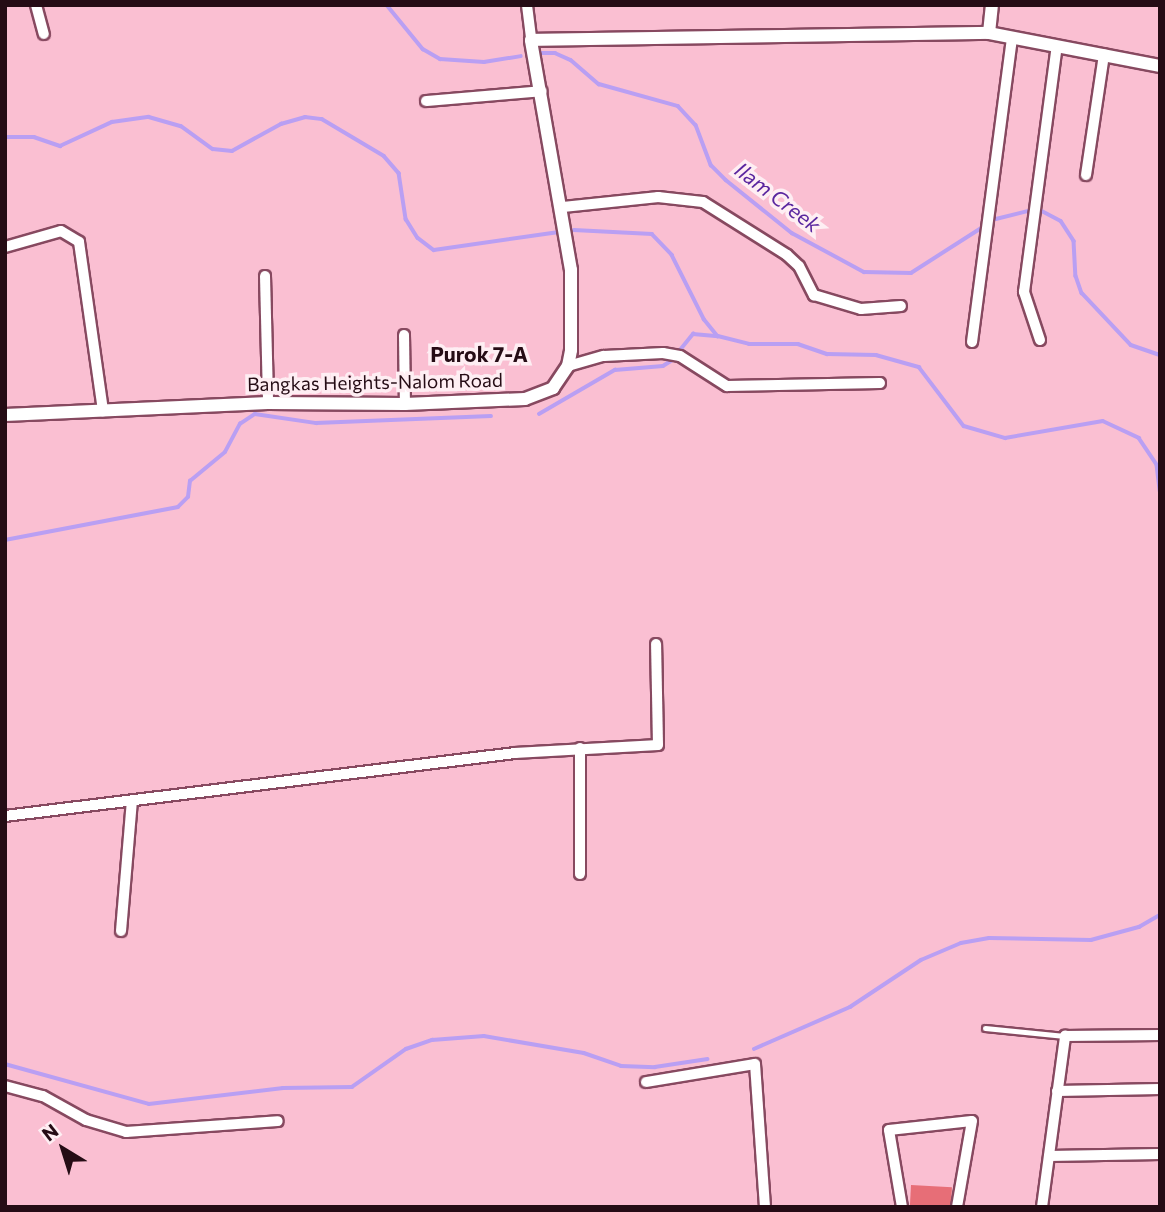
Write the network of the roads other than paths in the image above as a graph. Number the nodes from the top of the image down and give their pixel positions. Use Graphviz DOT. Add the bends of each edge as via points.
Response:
graph roads {
  1 [pos="36,5"];
  2 [pos="527,5"];
  3 [pos="992,5"];
  4 [pos="989,33"];
  5 [pos="44,34"];
  6 [pos="1012,37"];
  7 [pos="531,40"];
  8 [pos="1057,46"];
  9 [pos="1104,54"];
  10 [pos="1160,66"];
  11 [pos="542,91"];
  12 [pos="426,101"];
  13 [pos="1086,175"];
  14 [pos="563,207"];
  15 [pos="5,247"];
  16 [pos="265,276"];
  17 [pos="901,306"];
  18 [pos="404,335"];
  19 [pos="1040,340"];
  20 [pos="972,342"];
  21 [pos="568,366"];
  22 [pos="880,383"];
  23 [pos="268,402"];
  24 [pos="405,404"];
  25 [pos="103,411"];
  26 [pos="5,415"];
  27 [pos="656,644"];
  28 [pos="580,748"];
  29 [pos="132,801"];
  30 [pos="5,816"];
  31 [pos="580,874"];
  32 [pos="121,931"];
  33 [pos="985,1028"];
  34 [pos="1160,1035"];
  35 [pos="1065,1036"];
  36 [pos="646,1083"];
  37 [pos="5,1086"];
  38 [pos="1160,1089"];
  39 [pos="1057,1091"];
  40 [pos="278,1121"];
  41 [pos="1160,1154"];
  42 [pos="1049,1156"];
  43 [pos="765,1207"];
  44 [pos="902,1207"];
  45 [pos="957,1207"];
  46 [pos="1042,1207"];
  1 -- 5 [label="street"];
  2 -- 7 [label="street"];
  3 -- 4 [label="street"];
  4 -- 6 [label="street"];
  4 -- 7 [label="street"];
  6 -- 8 [label="street"];
  6 -- 20 [label="street"];
  7 -- 11 [label="street"];
  8 -- 9 [label="street"];
  8 -- 19 [label="street" via="1025,273 1026,309"];
  9 -- 10 [label="street"];
  9 -- 13 [label="street"];
  11 -- 12 [label="street"];
  11 -- 14 [label="street"];
  14 -- 17 [label="street" via="658,197 703,202 787,255 799,266 814,295 862,309"];
  14 -- 21 [label="street" via="571,270"];
  15 -- 25 [label="street" via="61,231 79,242"];
  16 -- 23 [label="street"];
  18 -- 24 [label="street"];
  21 -- 22 [label="street" via="604,356 663,353 680,356 727,386"];
  21 -- 24 [label="street, Bangkas Heights-Nalom Road" via="543,395"];
  23 -- 24 [label="street, Bangkas Heights-Nalom Road"];
  23 -- 25 [label="street, Bangkas Heights-Nalom Road"];
  25 -- 26 [label="street, Bangkas Heights-Nalom Road"];
  27 -- 28 [label="street" via="658,745"];
  28 -- 29 [label="street"];
  28 -- 31 [label="street"];
  29 -- 30 [label="street"];
  29 -- 32 [label="street"];
  33 -- 35 [label="lane"];
  34 -- 35 [label="street"];
  35 -- 39 [label="street"];
  36 -- 43 [label="street" via="755,1064"];
  37 -- 40 [label="street" via="43,1096 86,1120 126,1132"];
  38 -- 39 [label="street"];
  39 -- 42 [label="street"];
  41 -- 42 [label="street"];
  42 -- 46 [label="street"];
  44 -- 45 [label="street" via="890,1130 972,1121"];
}
